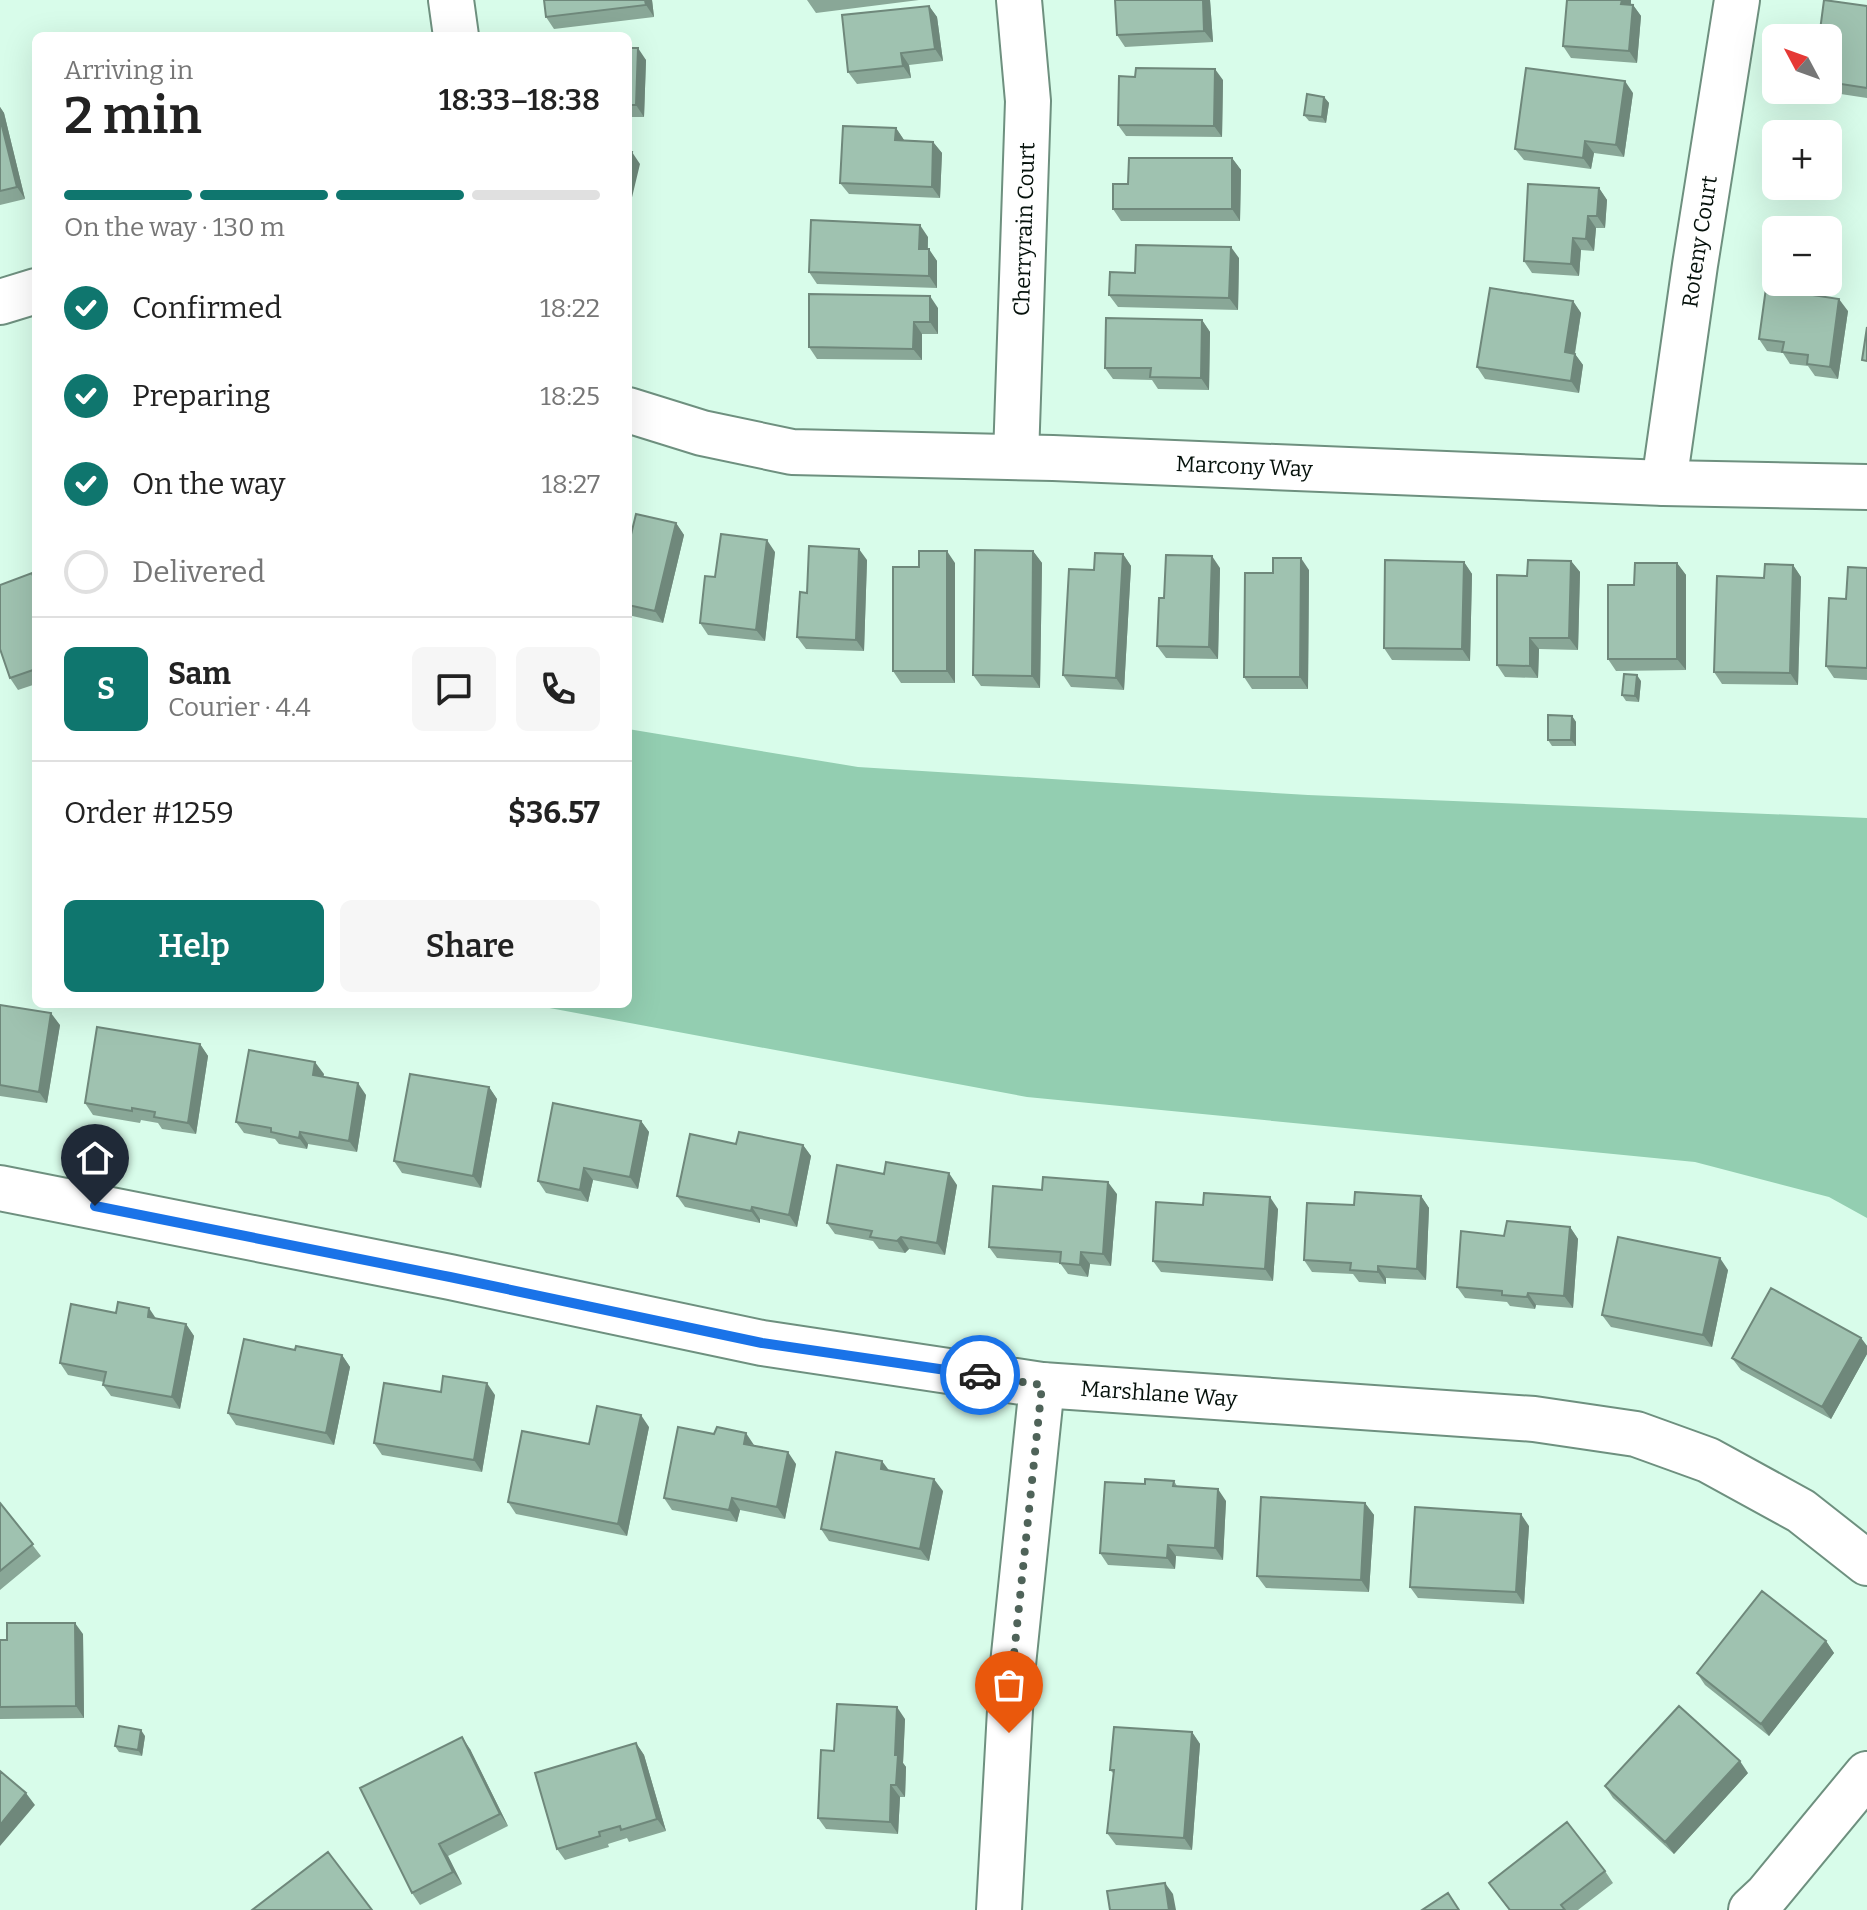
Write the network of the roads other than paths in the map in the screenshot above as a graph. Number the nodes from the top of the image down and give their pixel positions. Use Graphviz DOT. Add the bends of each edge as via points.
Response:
graph roads {
  1 [pos="451,0"];
  2 [pos="1019,0"];
  3 [pos="1737,0"];
  4 [pos="455,32"];
  5 [pos="32,292"];
  6 [pos="0,302"];
  7 [pos="632,411"];
  8 [pos="1016,457"];
  9 [pos="1664,483"];
  10 [pos="1867,487"];
  11 [pos="0,1188"];
  12 [pos="1042,1385"];
  13 [pos="1867,1563"];
  14 [pos="1867,1774"];
  15 [pos="999,1910"];
  16 [pos="1751,1910"];
  1 -- 4 [label="street"];
  2 -- 8 [label="street, Cherryrain Court" via="1028,101"];
  3 -- 9 [label="street, Roteny Court"];
  5 -- 6 [label="street"];
  7 -- 8 [label="street, Marcony Way" via="792,452"];
  8 -- 9 [label="street, Marcony Way"];
  9 -- 10 [label="street, Marcony Way"];
  11 -- 12 [label="street, Marshlane Way" via="762,1343"];
  12 -- 13 [label="street, Marshlane Way" via="1534,1419 1636,1434 1708,1460 1801,1511"];
  12 -- 15 [label="street" via="1012,1674"];
  14 -- 16 [label="street"];
}
